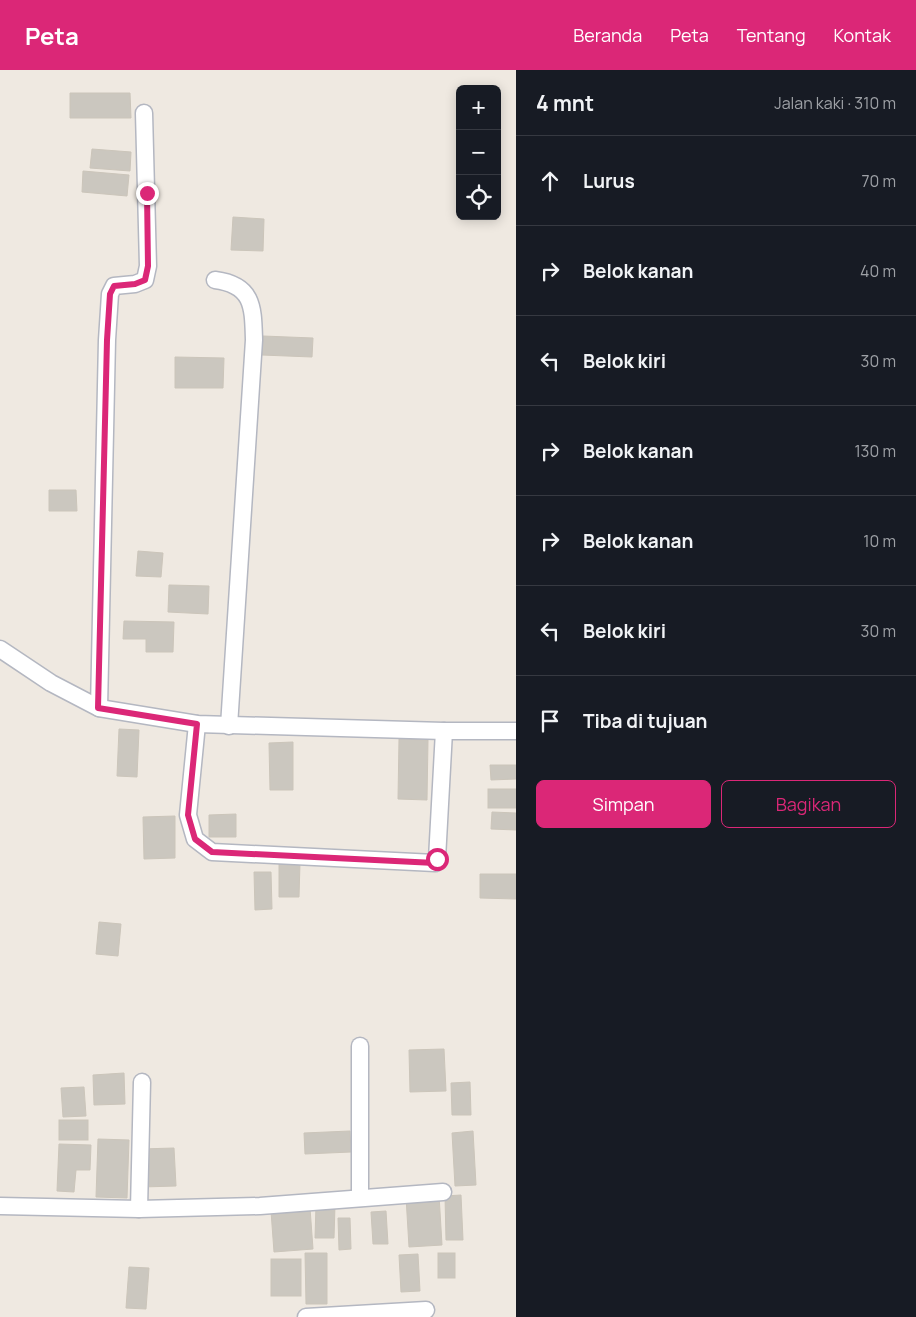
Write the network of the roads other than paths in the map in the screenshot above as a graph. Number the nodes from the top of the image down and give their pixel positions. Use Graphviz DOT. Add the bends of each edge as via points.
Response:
graph roads {
  1 [pos="144,113"];
  2 [pos="214,280"];
  3 [pos="0,649"];
  4 [pos="98,708"];
  5 [pos="197,724"];
  6 [pos="229,726"];
  7 [pos="444,731"];
  8 [pos="516,731"];
  9 [pos="360,1046"];
  10 [pos="142,1082"];
  11 [pos="443,1192"];
  12 [pos="360,1198"];
  13 [pos="0,1206"];
  14 [pos="139,1209"];
  15 [pos="426,1310"];
  16 [pos="306,1317"];
  1 -- 4 [label="street" via="148,266 145,280 114,286 110,294"];
  2 -- 6 [label="street" via="237,286 253,306 254,340"];
  3 -- 4 [label="street" via="51,683"];
  4 -- 5 [label="street"];
  5 -- 6 [label="street"];
  5 -- 7 [label="street" via="188,815 195,839 212,852 435,863"];
  6 -- 7 [label="street"];
  7 -- 8 [label="street"];
  9 -- 12 [label="street"];
  10 -- 14 [label="street"];
  11 -- 12 [label="street"];
  12 -- 14 [label="street" via="260,1206"];
  13 -- 14 [label="street"];
  15 -- 16 [label="street"];
}
